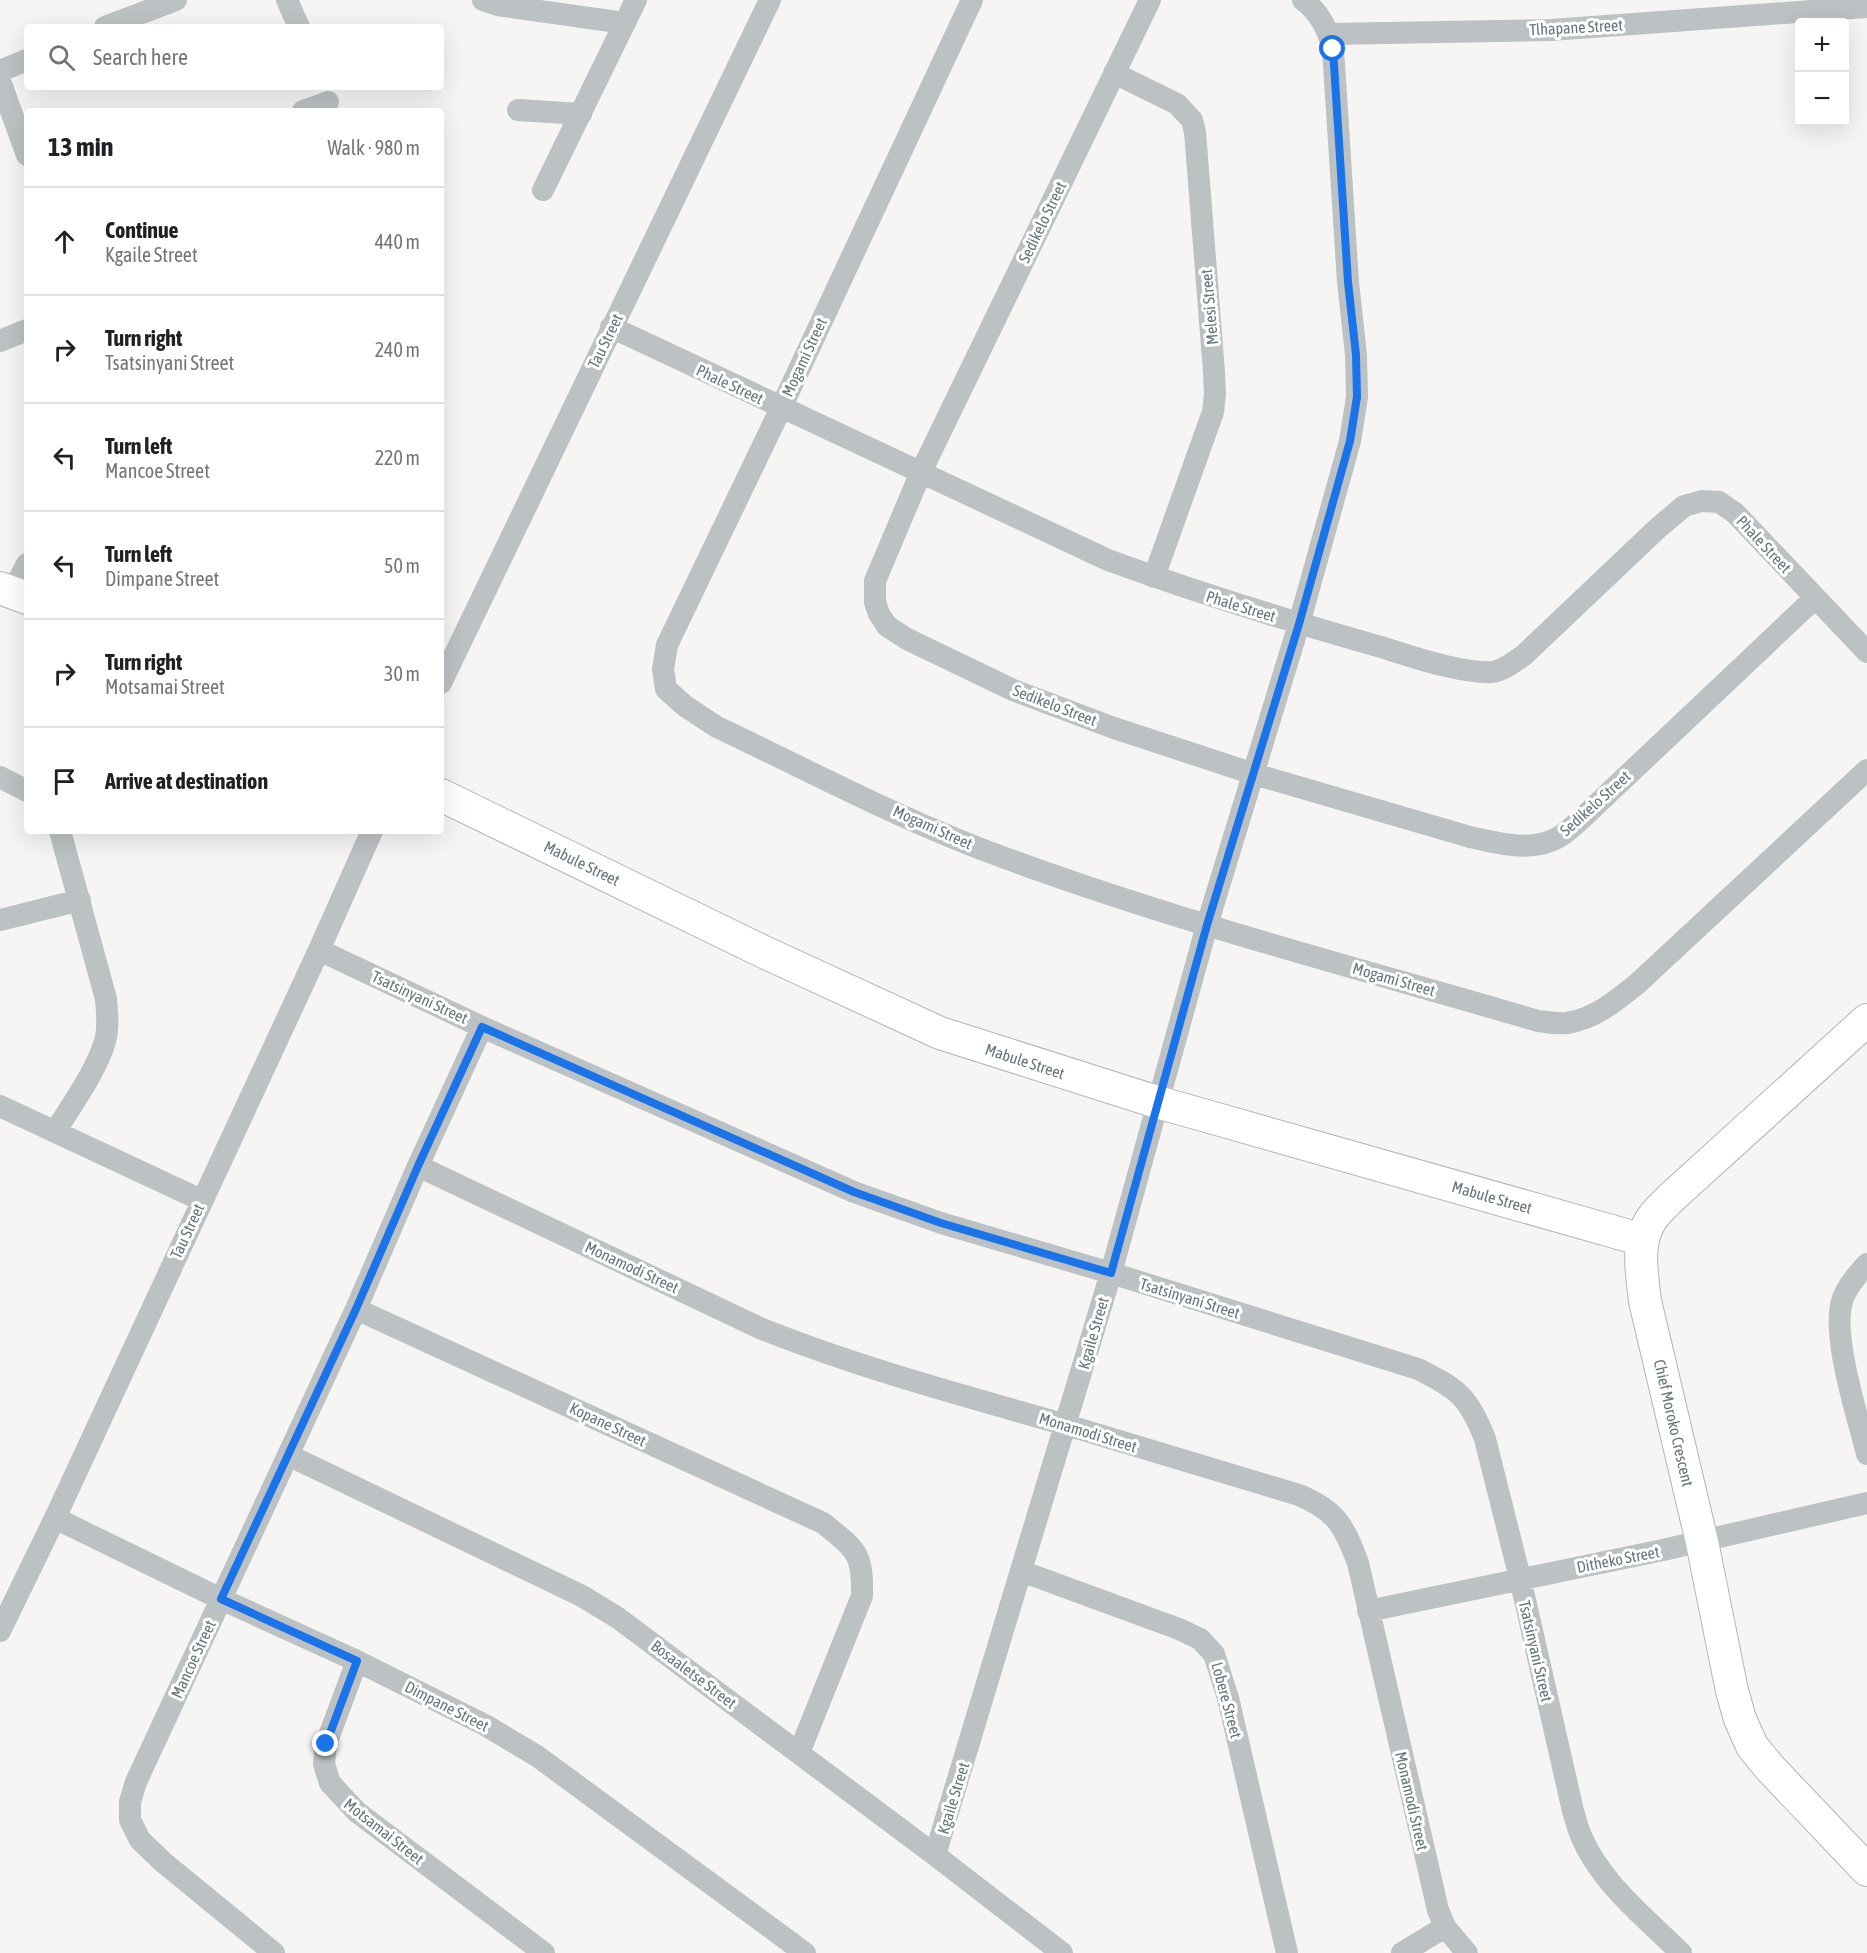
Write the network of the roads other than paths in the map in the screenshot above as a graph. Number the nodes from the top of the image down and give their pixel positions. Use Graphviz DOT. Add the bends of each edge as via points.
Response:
graph roads {
  1 [pos="176,0"];
  2 [pos="287,0"];
  3 [pos="483,0"];
  4 [pos="636,0"];
  5 [pos="770,0"];
  6 [pos="972,0"];
  7 [pos="1150,0"];
  8 [pos="1303,0"];
  9 [pos="136,6"];
  10 [pos="1867,7"];
  11 [pos="625,23"];
  12 [pos="109,24"];
  13 [pos="298,24"];
  14 [pos="1329,34"];
  15 [pos="24,61"];
  16 [pos="0,71"];
  17 [pos="1114,73"];
  18 [pos="0,81"];
  19 [pos="327,100"];
  20 [pos="310,108"];
  21 [pos="518,110"];
  22 [pos="581,114"];
  23 [pos="24,147"];
  24 [pos="543,190"];
  25 [pos="611,327"];
  26 [pos="24,331"];
  27 [pos="0,341"];
  28 [pos="780,408"];
  29 [pos="921,472"];
  30 [pos="24,570"];
  31 [pos="1154,577"];
  32 [pos="13,593"];
  33 [pos="1815,598"];
  34 [pos="1299,624"];
  35 [pos="1867,652"];
  36 [pos="444,677"];
  37 [pos="1867,770"];
  38 [pos="1254,774"];
  39 [pos="0,777"];
  40 [pos="24,789"];
  41 [pos="444,796"];
  42 [pos="61,834"];
  43 [pos="371,834"];
  44 [pos="80,900"];
  45 [pos="0,920"];
  46 [pos="1207,925"];
  47 [pos="319,950"];
  48 [pos="1867,1020"];
  49 [pos="482,1027"];
  50 [pos="1157,1102"];
  51 [pos="0,1106"];
  52 [pos="56,1132"];
  53 [pos="418,1166"];
  54 [pos="201,1200"];
  55 [pos="1643,1240"];
  56 [pos="1867,1264"];
  57 [pos="1111,1273"];
  58 [pos="356,1309"];
  59 [pos="1066,1425"];
  60 [pos="1867,1454"];
  61 [pos="288,1455"];
  62 [pos="1867,1503"];
  63 [pos="55,1518"];
  64 [pos="1702,1542"];
  65 [pos="1022,1571"];
  66 [pos="1520,1578"];
  67 [pos="221,1599"];
  68 [pos="1368,1611"];
  69 [pos="0,1631"];
  70 [pos="357,1661"];
  71 [pos="799,1753"];
  72 [pos="935,1855"];
  73 [pos="1867,1870"];
  74 [pos="1445,1927"];
  75 [pos="274,1953"];
  76 [pos="544,1953"];
  77 [pos="805,1953"];
  78 [pos="1062,1953"];
  79 [pos="1287,1953"];
  80 [pos="1402,1953"];
  81 [pos="1467,1953"];
  82 [pos="1681,1953"];
  1 -- 9 [label="street"];
  2 -- 13 [label="street"];
  3 -- 11 [label="street"];
  4 -- 11 [label="street"];
  5 -- 25 [label="street, Tau Street"];
  6 -- 28 [label="street, Mogami Street"];
  7 -- 17 [label="street, Sedikelo Street"];
  8 -- 14 [label="street" via="1315,8"];
  9 -- 12 [label="street"];
  10 -- 14 [label="street, Tlhapane Street" via="1551,30"];
  11 -- 22 [label="street"];
  14 -- 34 [label="street, Kgaile Street" via="1357,397 1350,441"];
  15 -- 16 [label="street"];
  17 -- 29 [label="street, Sedikelo Street"];
  17 -- 31 [label="street, Melesi Street" via="1177,104 1192,120 1195,132 1215,394 1213,412"];
  18 -- 23 [label="street"];
  19 -- 20 [label="street"];
  21 -- 22 [label="street"];
  22 -- 24 [label="street"];
  25 -- 28 [label="street, Phale Street"];
  25 -- 36 [label="street, Tau Street"];
  26 -- 27 [label="street"];
  28 -- 29 [label="street, Phale Street"];
  28 -- 46 [label="street, Mogami Street" via="667,645 663,669 666,690 717,727 926,826 995,855"];
  29 -- 31 [label="street, Phale Street" via="1108,560"];
  29 -- 38 [label="street, Sedikelo Street" via="875,581 877,608 887,626 1012,690"];
  30 -- 32 [label="street"];
  31 -- 34 [label="street, Phale Street"];
  33 -- 34 [label="street, Phale Street" via="1735,513 1719,502 1702,501 1684,506 1524,655 1494,672 1430,662"];
  33 -- 35 [label="street, Phale Street"];
  33 -- 38 [label="street, Sedikelo Street" via="1578,822 1559,837 1541,844 1506,845 1470,837"];
  34 -- 38 [label="street, Kgaile Street"];
  37 -- 46 [label="street, Mogami Street" via="1637,984 1587,1018 1565,1023 1538,1021"];
  38 -- 46 [label="street, Kgaile Street"];
  39 -- 40 [label="street"];
  41 -- 50 [label="street, Mabule Street" via="940,1033"];
  42 -- 44 [label="street"];
  43 -- 47 [label="street, Tau Street"];
  44 -- 45 [label="street"];
  44 -- 52 [label="street" via="106,999 106,1039"];
  46 -- 50 [label="street, Kgaile Street"];
  47 -- 49 [label="street, Tsatsinyani Street"];
  47 -- 54 [label="street, Tau Street"];
  48 -- 55 [label="street, Chief Moroko Crescent" via="1673,1196 1652,1218"];
  49 -- 53 [label="street, Mancoe Street"];
  49 -- 57 [label="street, Tsatsinyani Street" via="854,1192 941,1223"];
  50 -- 55 [label="street, Mabule Street"];
  50 -- 57 [label="street, Kgaile Street"];
  51 -- 52 [label="street"];
  52 -- 54 [label="street"];
  53 -- 58 [label="street, Mancoe Street"];
  53 -- 59 [label="street, Monamodi Street" via="762,1329 915,1382"];
  54 -- 63 [label="street, Tau Street"];
  55 -- 64 [label="street, Chief Moroko Crescent" via="1645,1301"];
  56 -- 60 [label="street" via="1843,1299 1839,1320 1841,1348"];
  57 -- 59 [label="street, Kgaile Street"];
  57 -- 66 [label="street, Tsatsinyani Street" via="1418,1370 1449,1385 1477,1417"];
  58 -- 61 [label="street, Mancoe Street"];
  58 -- 71 [label="street, Kopane Street" via="824,1523 853,1548 862,1570 862,1596"];
  59 -- 65 [label="street, Kgaile Street"];
  59 -- 68 [label="street, Monamodi Street" via="1320,1504 1335,1517 1348,1537"];
  61 -- 67 [label="street, Mancoe Street"];
  61 -- 71 [label="street, Bosaaletse Street" via="582,1596 648,1639"];
  62 -- 64 [label="street, Ditheko Street"];
  63 -- 67 [label="street, Dimpane Street"];
  63 -- 69 [label="street, Tau Street"];
  64 -- 66 [label="street, Ditheko Street"];
  64 -- 73 [label="street, Chief Moroko Crescent" via="1732,1691 1752,1746"];
  65 -- 72 [label="street, Kgaile Street"];
  65 -- 79 [label="street, Lobere Street" via="1179,1629 1200,1639 1214,1654 1228,1698"];
  66 -- 68 [label="street, Ditheko Street"];
  66 -- 82 [label="street, Tsatsinyani Street" via="1581,1837 1607,1878"];
  67 -- 70 [label="street, Dimpane Street"];
  67 -- 75 [label="street, Mancoe Street" via="136,1782 130,1820 140,1840 163,1862"];
  68 -- 74 [label="street, Monamodi Street"];
  70 -- 76 [label="street, Motsamai Street" via="326,1744 324,1764 330,1783 357,1812"];
  70 -- 77 [label="street, Dimpane Street" via="508,1737"];
  71 -- 72 [label="street, Bosaaletse Street"];
  72 -- 78 [label="street, Bosaaletse Street"];
  74 -- 80 [label="street"];
  74 -- 81 [label="street, Monamodi Street"];
}
